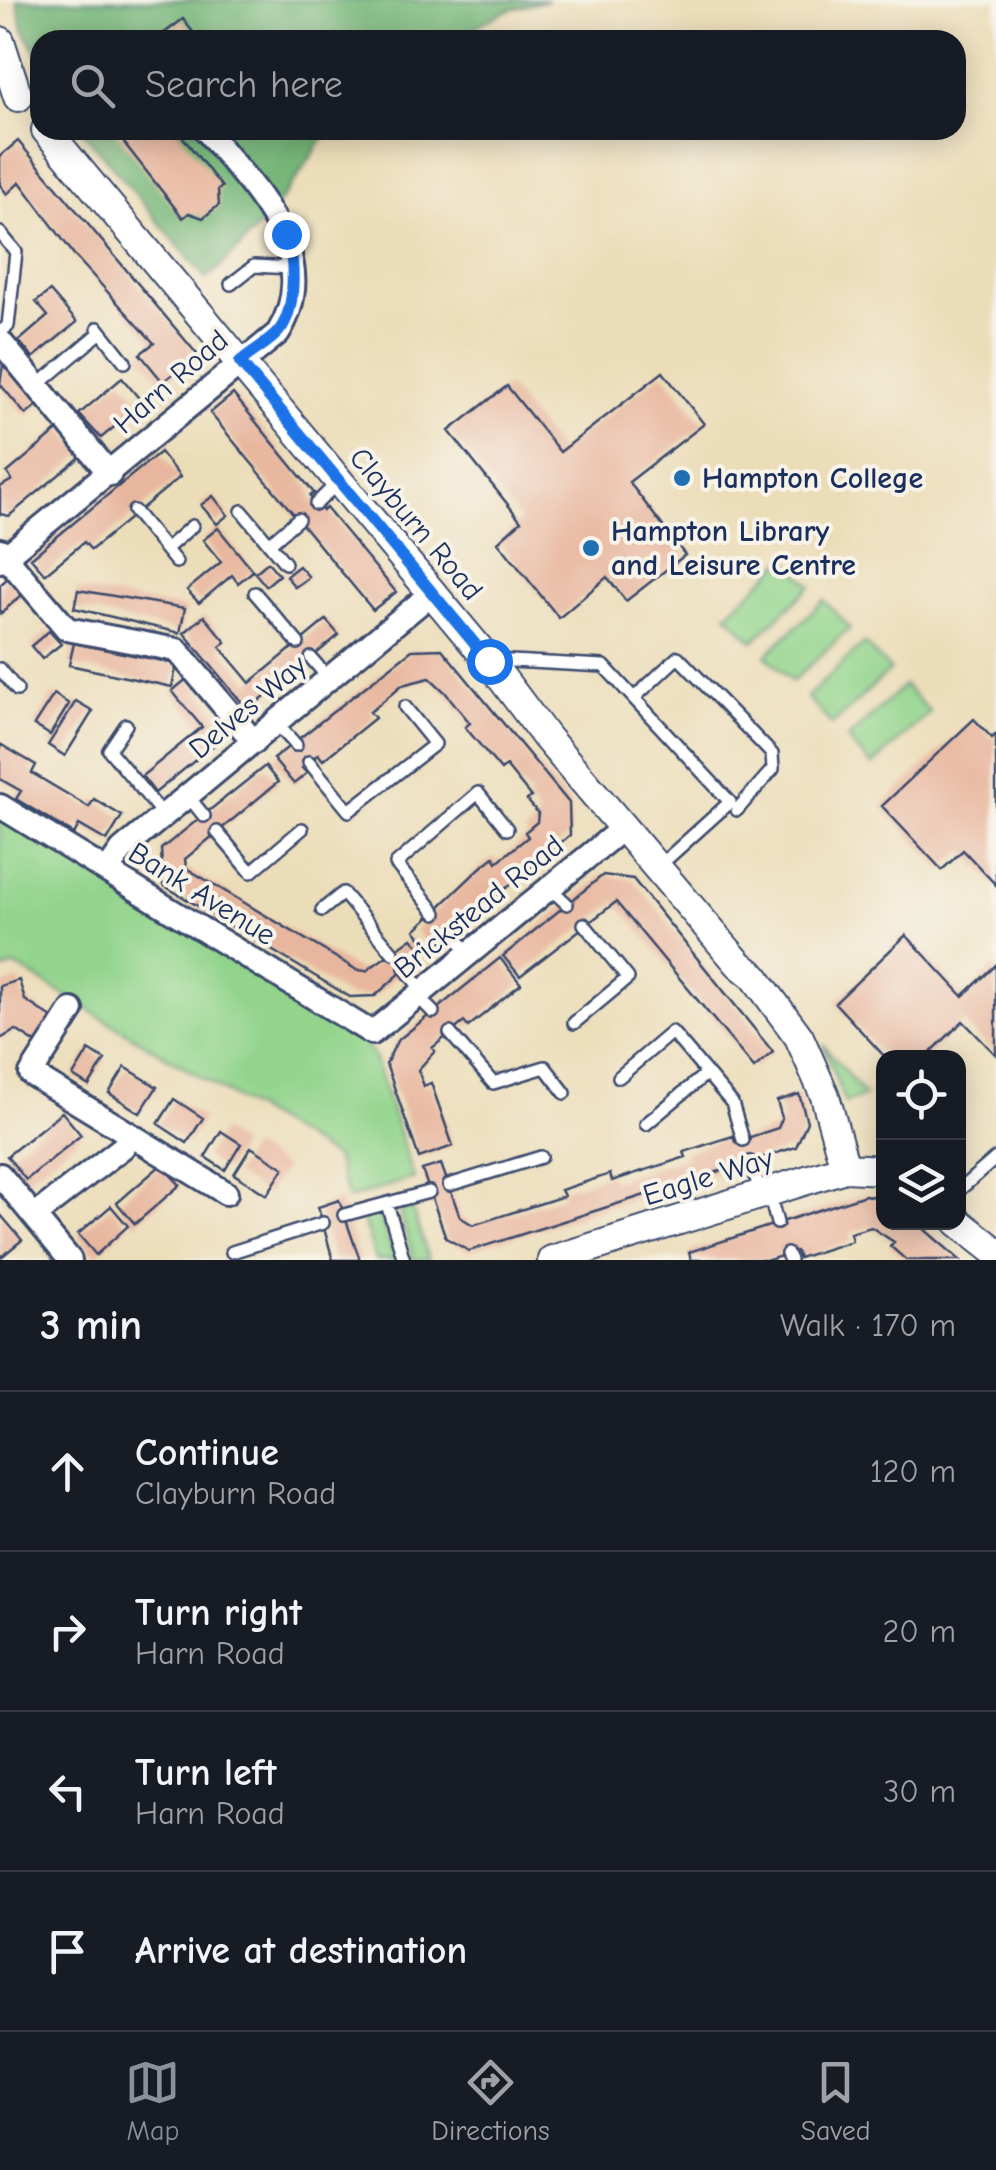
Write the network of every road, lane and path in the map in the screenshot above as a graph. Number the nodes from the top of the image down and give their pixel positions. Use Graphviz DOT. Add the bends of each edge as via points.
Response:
graph roads {
  1 [pos="0,41"];
  2 [pos="9,92"];
  3 [pos="30,113"];
  4 [pos="54,140"];
  5 [pos="214,140"];
  6 [pos="0,233"];
  7 [pos="291,268"];
  8 [pos="232,284"];
  9 [pos="0,332"];
  10 [pos="0,342"];
  11 [pos="125,362"];
  12 [pos="240,362"];
  13 [pos="37,386"];
  14 [pos="111,480"];
  15 [pos="338,482"];
  16 [pos="316,504"];
  17 [pos="134,511"];
  18 [pos="242,511"];
  19 [pos="298,519"];
  20 [pos="192,526"];
  21 [pos="269,544"];
  22 [pos="166,549"];
  23 [pos="2,555"];
  24 [pos="176,562"];
  25 [pos="285,563"];
  26 [pos="255,593"];
  27 [pos="432,594"];
  28 [pos="298,643"];
  29 [pos="311,658"];
  30 [pos="489,661"];
  31 [pos="0,669"];
  32 [pos="329,679"];
  33 [pos="16,690"];
  34 [pos="634,698"];
  35 [pos="405,707"];
  36 [pos="276,723"];
  37 [pos="126,725"];
  38 [pos="254,742"];
  39 [pos="296,746"];
  40 [pos="309,762"];
  41 [pos="188,796"];
  42 [pos="0,806"];
  43 [pos="736,810"];
  44 [pos="164,816"];
  45 [pos="204,816"];
  46 [pos="624,827"];
  47 [pos="302,829"];
  48 [pos="507,829"];
  49 [pos="217,832"];
  50 [pos="658,867"];
  51 [pos="107,871"];
  52 [pos="322,910"];
  53 [pos="436,913"];
  54 [pos="584,924"];
  55 [pos="452,932"];
  56 [pos="393,952"];
  57 [pos="469,954"];
  58 [pos="405,968"];
  59 [pos="425,1000"];
  60 [pos="72,1010"];
  61 [pos="574,1022"];
  62 [pos="372,1033"];
  63 [pos="450,1033"];
  64 [pos="707,1073"];
  65 [pos="619,1077"];
  66 [pos="565,1093"];
  67 [pos="646,1124"];
  68 [pos="130,1135"];
  69 [pos="743,1140"];
  70 [pos="542,1157"];
  71 [pos="996,1158"];
  72 [pos="750,1162"];
  73 [pos="845,1168"];
  74 [pos="876,1170"];
  75 [pos="0,1175"];
  76 [pos="966,1184"];
  77 [pos="448,1185"];
  78 [pos="429,1192"];
  79 [pos="226,1193"];
  80 [pos="765,1194"];
  81 [pos="387,1204"];
  82 [pos="344,1215"];
  83 [pos="34,1216"];
  84 [pos="323,1223"];
  85 [pos="777,1224"];
  86 [pos="966,1228"];
  87 [pos="232,1252"];
  88 [pos="996,1252"];
  89 [pos="556,1259"];
  90 [pos="70,1260"];
  91 [pos="404,1260"];
  1 -- 2 [label="street"];
  2 -- 3 [label="street"];
  4 -- 12 [label="street, Clayburn Road"];
  5 -- 7 [label="street, Harn Road" via="279,222"];
  6 -- 9 [label="lane" via="16,252 8,326"];
  7 -- 8 [label="lane" via="254,266"];
  7 -- 12 [label="street, Harn Road" via="284,323"];
  10 -- 13 [label="street, Harn Road"];
  11 -- 13 [label="lane" via="100,330"];
  12 -- 14 [label="street, Harn Road"];
  12 -- 15 [label="street, Clayburn Road"];
  13 -- 14 [label="street, Harn Road"];
  14 -- 23 [label="street, Harn Road"];
  15 -- 16 [label="lane"];
  15 -- 27 [label="street, Clayburn Road"];
  17 -- 22 [label="lane"];
  18 -- 21 [label="lane"];
  19 -- 21 [label="lane"];
  20 -- 22 [label="lane"];
  21 -- 25 [label="lane"];
  22 -- 24 [label="lane"];
  23 -- 38 [label="street" via="67,629 177,650"];
  26 -- 28 [label="lane"];
  27 -- 30 [label="street, Clayburn Road"];
  27 -- 32 [label="street, Delves Way"];
  29 -- 32 [label="lane"];
  30 -- 34 [label="lane" via="604,666"];
  30 -- 46 [label="street, Clayburn Road"];
  31 -- 33 [label="lane"];
  32 -- 36 [label="street, Delves Way"];
  34 -- 43 [label="lane" via="678,657 772,754 774,770"];
  34 -- 50 [label="lane" via="730,802"];
  35 -- 40 [label="lane" via="434,744 350,811"];
  36 -- 38 [label="street, Delves Way"];
  36 -- 39 [label="lane"];
  37 -- 44 [label="lane" via="110,750"];
  38 -- 41 [label="street, Delves Way"];
  41 -- 44 [label="street, Delves Way"];
  41 -- 45 [label="lane"];
  42 -- 51 [label="street, Bank Avenue"];
  44 -- 51 [label="street, Delves Way"];
  46 -- 50 [label="street, Clayburn Road"];
  46 -- 57 [label="street, Brickstead Road" via="558,896"];
  47 -- 49 [label="lane" via="251,872"];
  48 -- 53 [label="lane" via="478,793 396,864"];
  50 -- 73 [label="street, Clayburn Road" via="799,1037 826,1096"];
  51 -- 62 [label="street, Bank Avenue"];
  52 -- 56 [label="lane" via="343,892"];
  54 -- 61 [label="lane" via="628,978"];
  55 -- 57 [label="lane"];
  57 -- 59 [label="street, Brickstead Road"];
  58 -- 59 [label="lane"];
  59 -- 62 [label="street, Brickstead Road"];
  60 -- 68 [label="street" via="31,1074"];
  63 -- 66 [label="lane" via="493,1083 545,1068"];
  64 -- 65 [label="lane" via="672,1032"];
  64 -- 67 [label="lane"];
  64 -- 69 [label="lane" via="732,1103"];
  68 -- 79 [label="street"];
  68 -- 83 [label="street"];
  70 -- 77 [label="lane"];
  71 -- 76 [label="lane"];
  72 -- 80 [label="lane"];
  73 -- 74 [label="street, Eagle Way"];
  73 -- 80 [label="street, Eagle Way"];
  75 -- 83 [label="street"];
  78 -- 81 [label="lane"];
  80 -- 85 [label="lane"];
  80 -- 89 [label="street, Eagle Way"];
  81 -- 82 [label="lane"];
  81 -- 91 [label="lane"];
  83 -- 90 [label="street"];
  84 -- 87 [label="lane"];
  86 -- 88 [label="street"];
}
